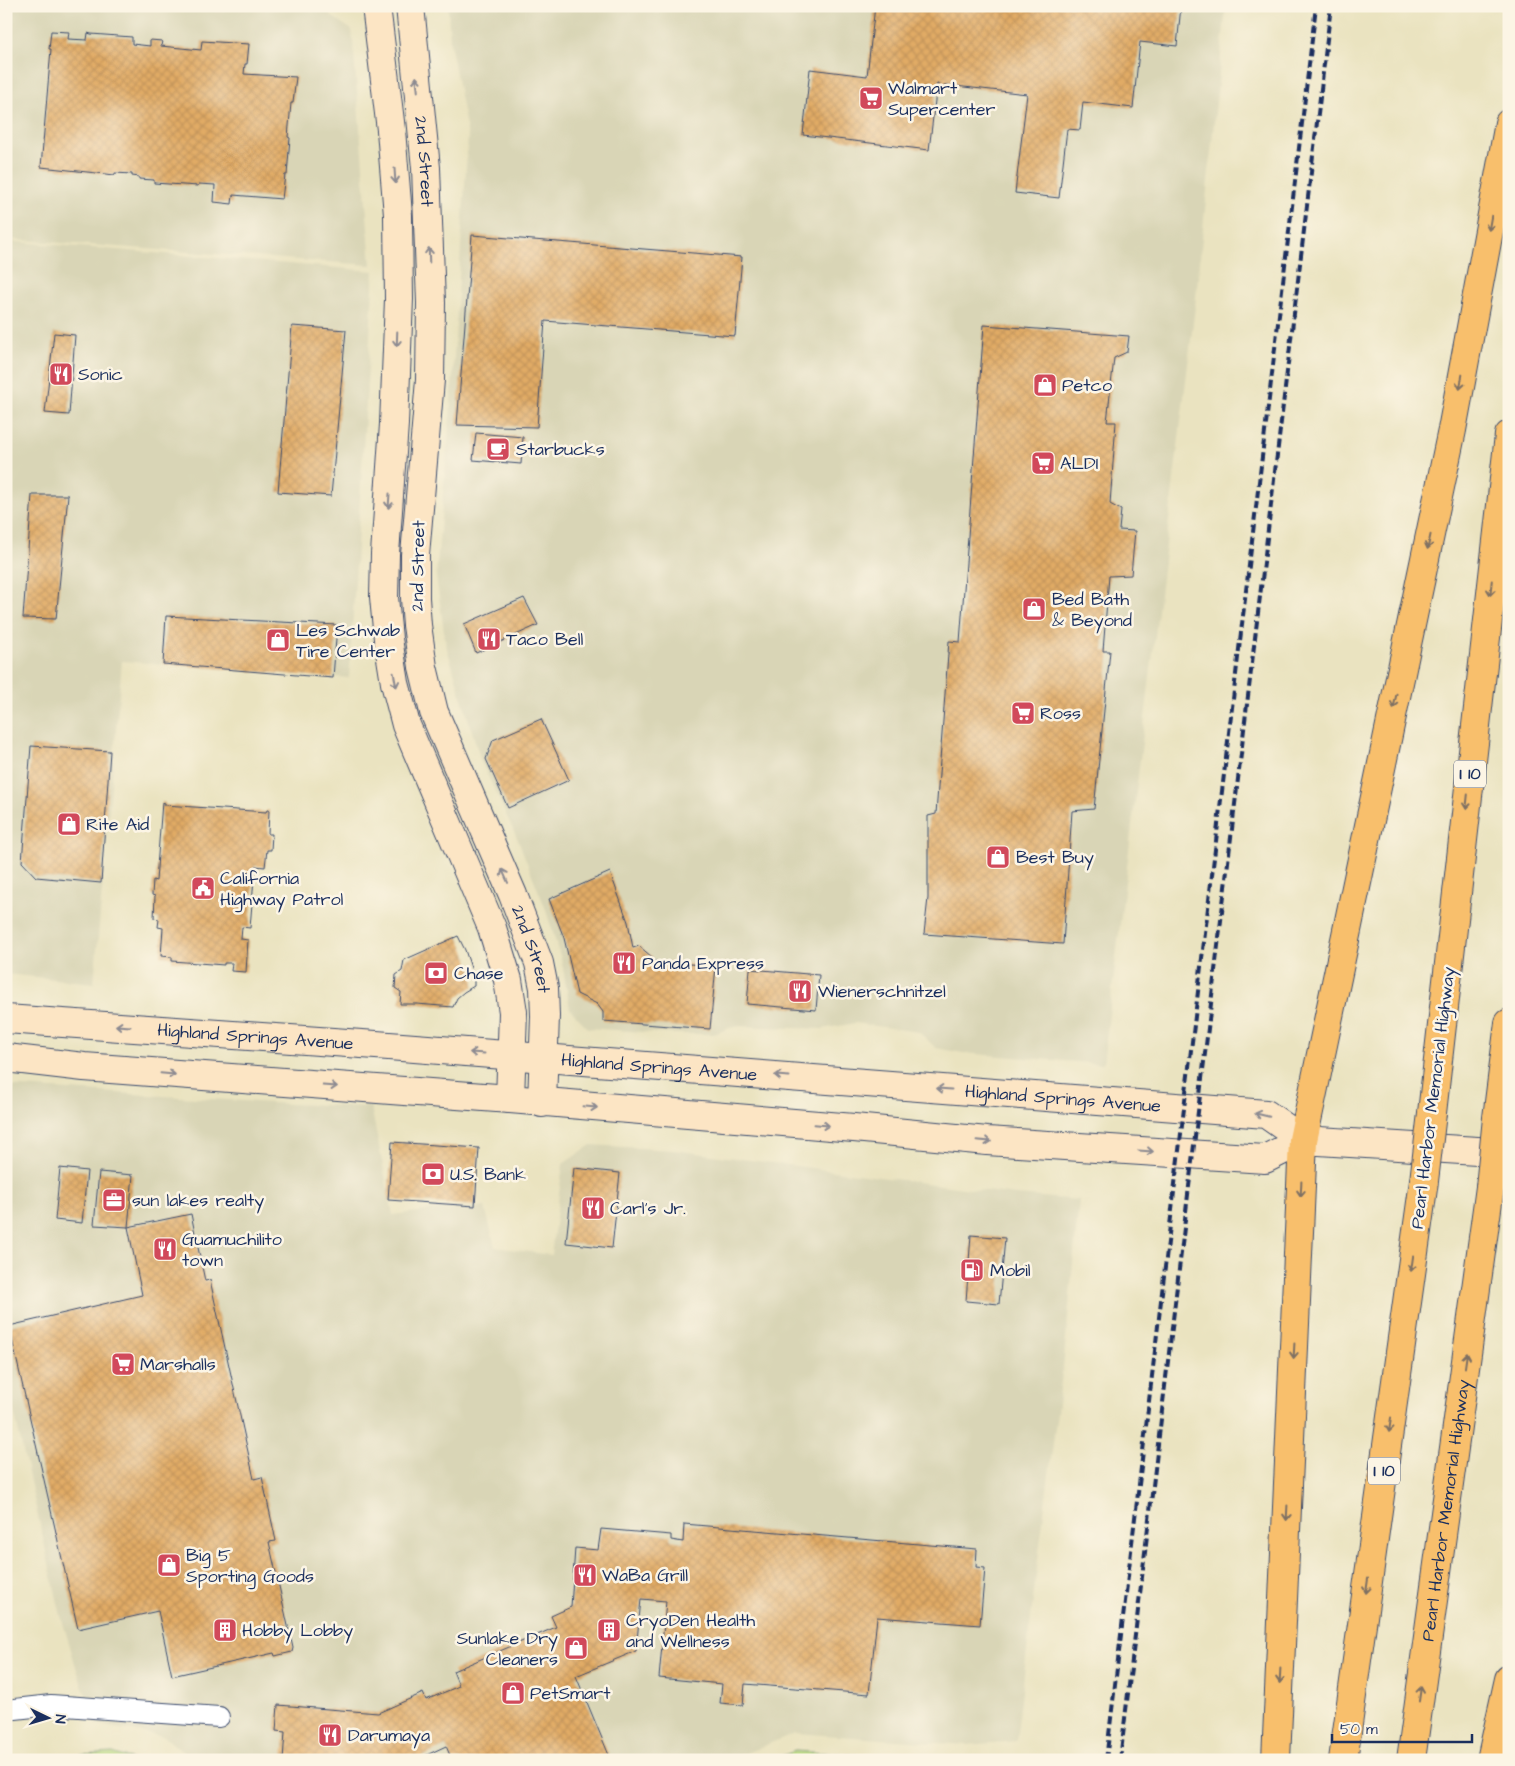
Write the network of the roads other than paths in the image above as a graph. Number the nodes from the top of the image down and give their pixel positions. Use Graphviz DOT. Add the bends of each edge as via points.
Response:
graph roads {
  1 [pos="376,6"];
  2 [pos="388,6"];
  3 [pos="410,6"];
  4 [pos="1509,123"];
  5 [pos="426,168"];
  6 [pos="399,299"];
  7 [pos="1509,435"];
  8 [pos="423,459"];
  9 [pos="6,1004"];
  10 [pos="6,1019"];
  11 [pos="58,1022"];
  12 [pos="1509,1022"];
  13 [pos="511,1055"];
  14 [pos="6,1058"];
  15 [pos="543,1058"];
  16 [pos="84,1067"];
  17 [pos="6,1073"];
  18 [pos="510,1099"];
  19 [pos="542,1103"];
  20 [pos="1304,1140"];
  21 [pos="1509,1153"];
  22 [pos="1509,1679"];
  23 [pos="6,1710"];
  24 [pos="219,1717"];
  25 [pos="1276,1760"];
  26 [pos="1343,1760"];
  27 [pos="1411,1760"];
  28 [pos="1491,1760"];
  1 -- 6 [label="main road, 2nd Street, one-way" via="398,215"];
  2 -- 5 [label="main road" via="404,146 408,157"];
  5 -- 3 [label="main road, 2nd Street, one-way"];
  4 -- 20 [label="highway, one-way" via="1452,430"];
  8 -- 5 [label="main road, 2nd Street, one-way" via="430,380 431,303"];
  6 -- 8 [label="main road" via="417,303 415,400"];
  6 -- 13 [label="main road, 2nd Street, one-way" via="385,554 384,597 388,639 406,725 500,952 512,994"];
  7 -- 26 [label="highway, Pearl Harbor Memorial Highway / I 10, one-way, bridge" via="1424,1181"];
  15 -- 8 [label="main road, 2nd Street, one-way" via="544,988 539,963 517,903 434,712 423,667 415,576"];
  9 -- 11 [label="main road"];
  10 -- 11 [label="main road, Highland Springs Avenue"];
  13 -- 11 [label="main road, Highland Springs Avenue, one-way"];
  27 -- 12 [label="highway, Pearl Harbor Memorial Highway, one-way, bridge" via="1490,1187"];
  13 -- 15 [label="main road, Highland Springs Avenue"];
  13 -- 18 [label="main road, 2nd Street"];
  14 -- 16 [label="main road"];
  15 -- 19 [label="main road, 2nd Street"];
  20 -- 15 [label="main road, Highland Springs Avenue, one-way" via="1266,1114"];
  16 -- 17 [label="main road"];
  16 -- 18 [label="main road, one-way"];
  18 -- 19 [label="main road"];
  19 -- 20 [label="main road, one-way" via="987,1141 1265,1159"];
  20 -- 21 [label="main road"];
  20 -- 25 [label="highway, one-way"];
  22 -- 28 [label="highway"];
  23 -- 24 [label="street" via="51,1705"];
}
